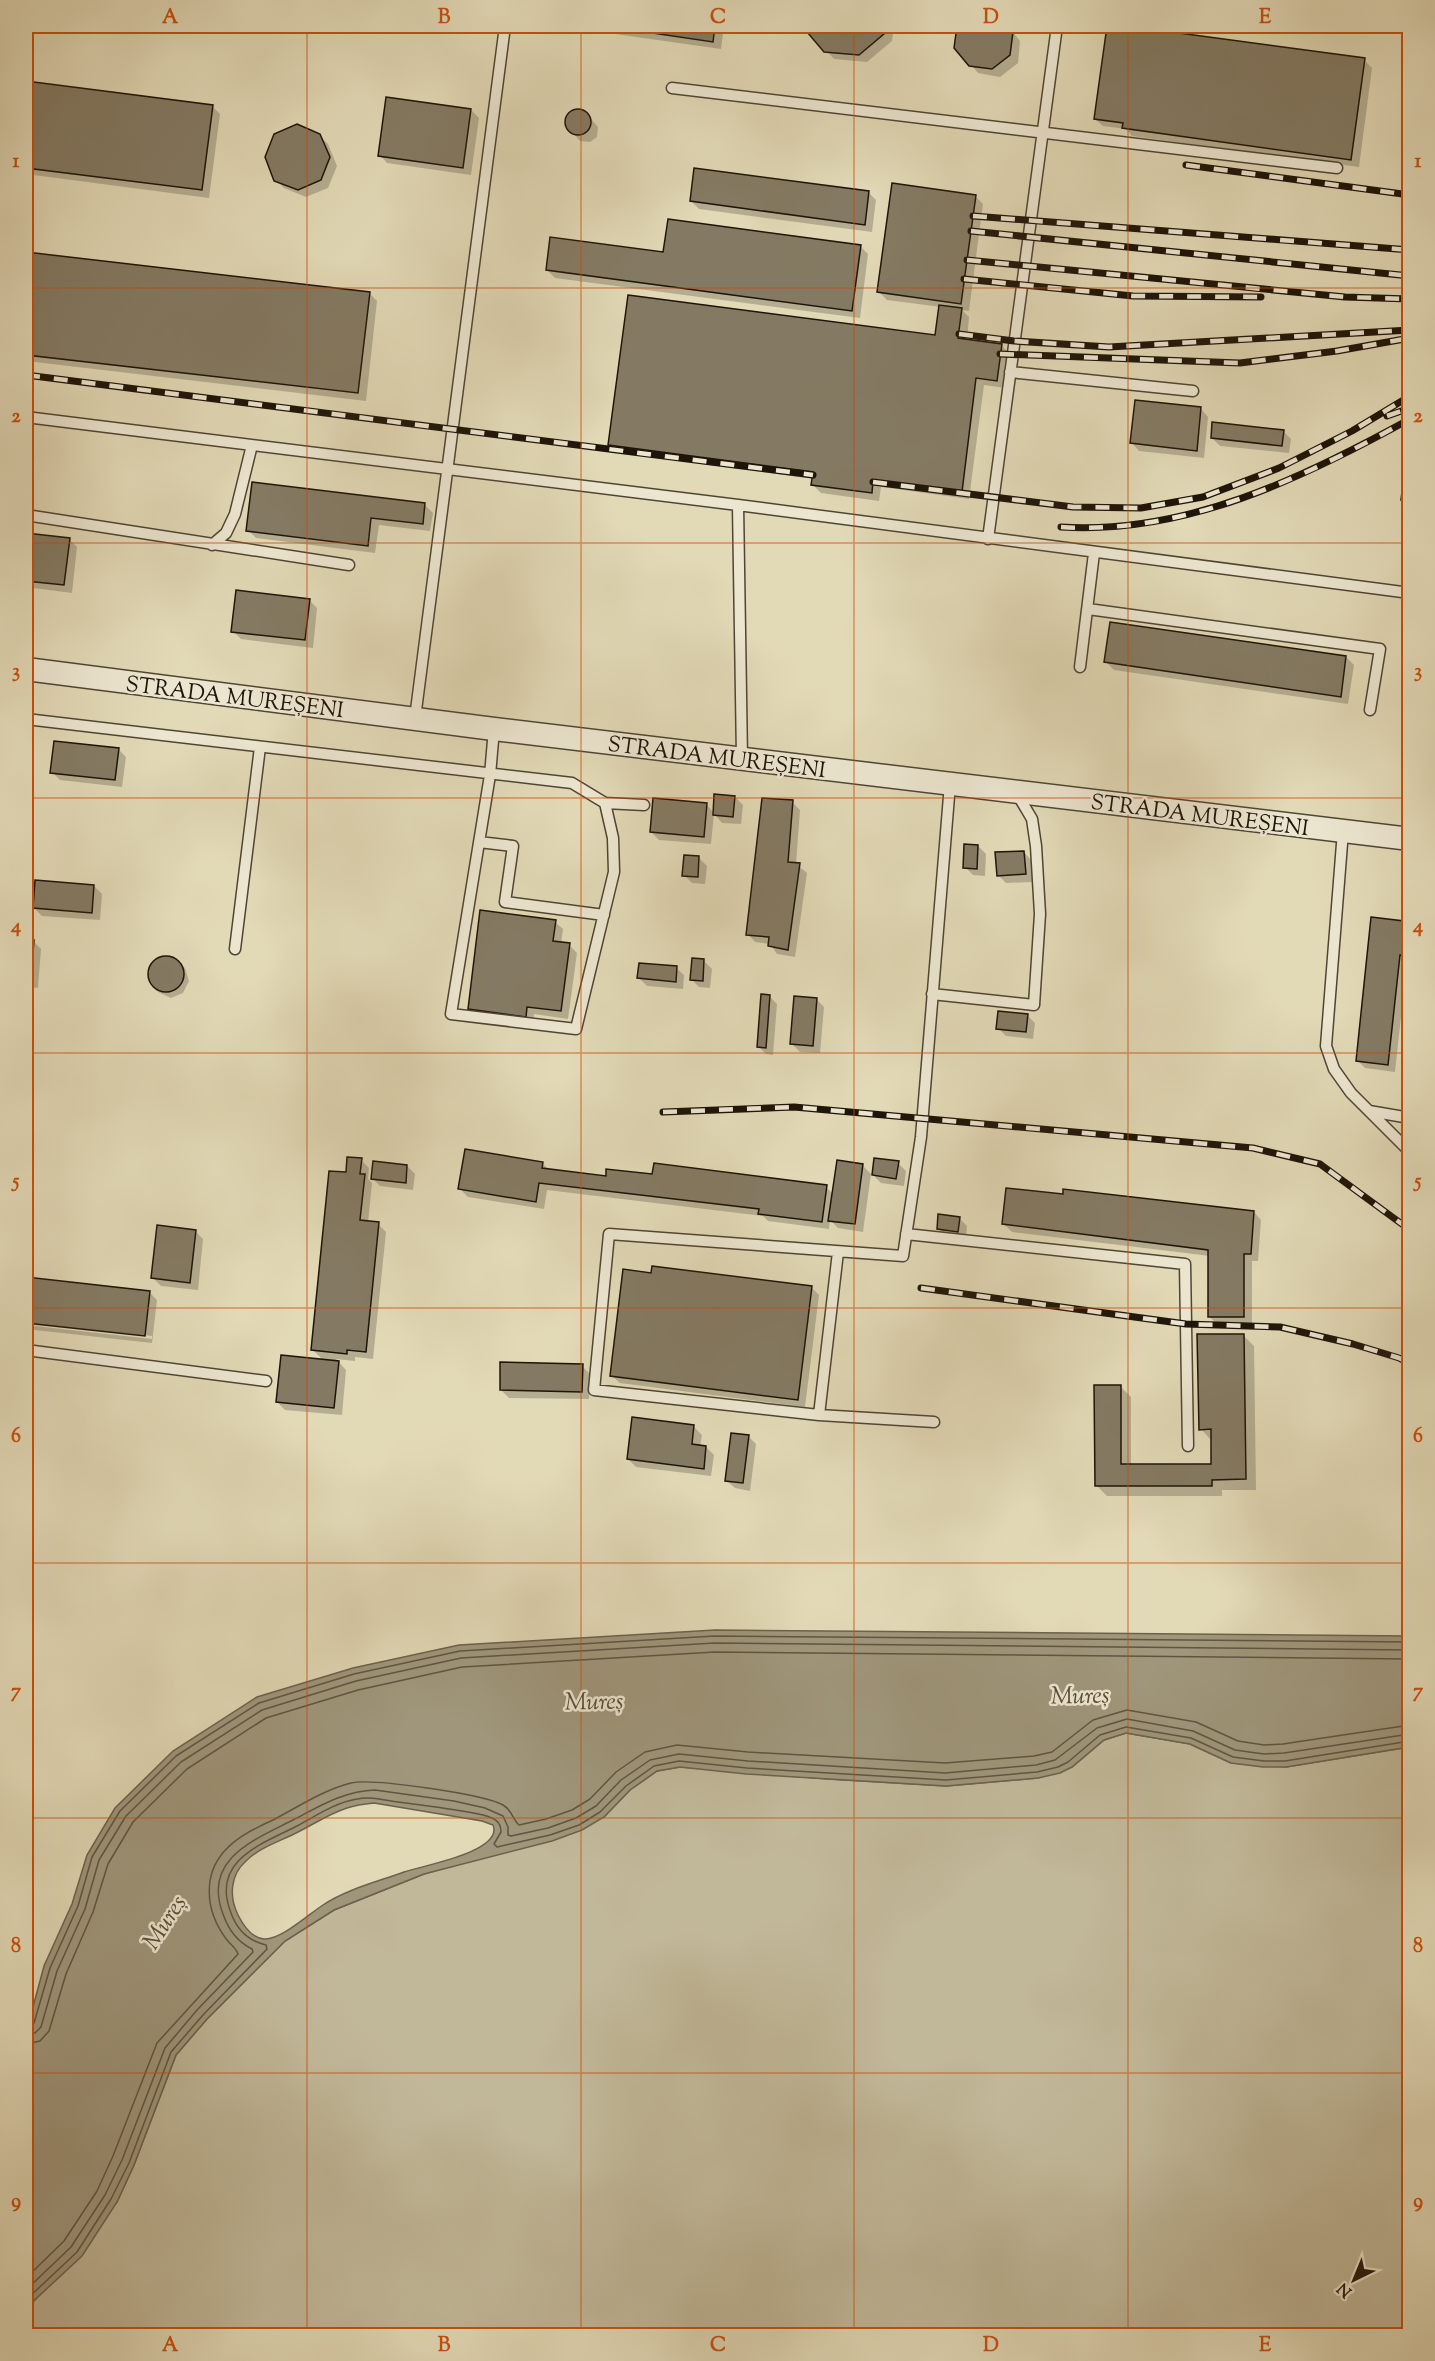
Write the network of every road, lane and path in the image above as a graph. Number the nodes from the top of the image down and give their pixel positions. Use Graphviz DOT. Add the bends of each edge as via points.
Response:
graph roads {
  1 [pos="505,26"];
  2 [pos="1057,26"];
  3 [pos="672,88"];
  4 [pos="1043,131"];
  5 [pos="1337,168"];
  6 [pos="1010,372"];
  7 [pos="1193,391"];
  8 [pos="26,417"];
  9 [pos="252,445"];
  10 [pos="447,469"];
  11 [pos="738,505"];
  12 [pos="26,515"];
  13 [pos="988,539"];
  14 [pos="212,545"];
  15 [pos="1094,553"];
  16 [pos="349,565"];
  17 [pos="1410,593"];
  18 [pos="1088,609"];
  19 [pos="1080,667"];
  20 [pos="26,669"];
  21 [pos="1370,710"];
  22 [pos="415,718"];
  23 [pos="26,719"];
  24 [pos="494,729"];
  25 [pos="260,747"];
  26 [pos="742,758"];
  27 [pos="490,775"];
  28 [pos="950,784"];
  29 [pos="1016,791"];
  30 [pos="605,803"];
  31 [pos="644,805"];
  32 [pos="1343,831"];
  33 [pos="1410,839"];
  34 [pos="479,842"];
  35 [pos="604,915"];
  36 [pos="235,949"];
  37 [pos="932,994"];
  38 [pos="1369,1111"];
  39 [pos="1410,1118"];
  40 [pos="1410,1152"];
  41 [pos="906,1234"];
  42 [pos="838,1252"];
  43 [pos="26,1350"];
  44 [pos="266,1381"];
  45 [pos="819,1415"];
  46 [pos="934,1422"];
  47 [pos="1188,1446"];
  1 -- 10 [label="lane"];
  2 -- 4 [label="lane"];
  3 -- 4 [label="lane"];
  4 -- 5 [label="lane"];
  4 -- 6 [label="lane"];
  6 -- 7 [label="lane"];
  6 -- 13 [label="lane"];
  8 -- 9 [label="lane"];
  9 -- 10 [label="lane"];
  9 -- 14 [label="lane" via="235,514 226,532"];
  10 -- 11 [label="lane"];
  10 -- 22 [label="lane"];
  11 -- 13 [label="lane"];
  11 -- 26 [label="lane"];
  12 -- 14 [label="lane"];
  13 -- 15 [label="lane"];
  14 -- 16 [label="lane"];
  15 -- 17 [label="lane"];
  15 -- 18 [label="lane"];
  18 -- 19 [label="lane"];
  18 -- 21 [label="lane" via="1380,649"];
  20 -- 22 [label="street, STRADA MUREȘENI"];
  22 -- 24 [label="street, STRADA MUREȘENI"];
  23 -- 25 [label="lane"];
  24 -- 26 [label="street, STRADA MUREȘENI"];
  24 -- 27 [label="lane"];
  25 -- 27 [label="lane"];
  25 -- 36 [label="lane"];
  26 -- 28 [label="street, STRADA MUREȘENI"];
  27 -- 30 [label="lane" via="572,783"];
  27 -- 34 [label="lane"];
  28 -- 29 [label="street, STRADA MUREȘENI"];
  28 -- 37 [label="lane"];
  29 -- 32 [label="street, STRADA MUREȘENI"];
  29 -- 37 [label="lane" via="1032,819 1036,846 1040,914 1034,1005"];
  30 -- 31 [label="lane"];
  30 -- 35 [label="lane" via="613,838 614,872"];
  32 -- 33 [label="street, STRADA MUREȘENI"];
  32 -- 38 [label="lane" via="1326,1046 1334,1069"];
  34 -- 35 [label="lane" via="513,846 505,902"];
  34 -- 35 [label="lane" via="451,1014 576,1029"];
  37 -- 41 [label="lane" via="921,1137"];
  38 -- 39 [label="lane"];
  38 -- 40 [label="lane"];
  41 -- 42 [label="lane" via="903,1256"];
  41 -- 47 [label="lane" via="1185,1264"];
  42 -- 45 [label="lane"];
  42 -- 45 [label="lane" via="609,1234 594,1390"];
  43 -- 44 [label="lane"];
  45 -- 46 [label="lane"];
}
